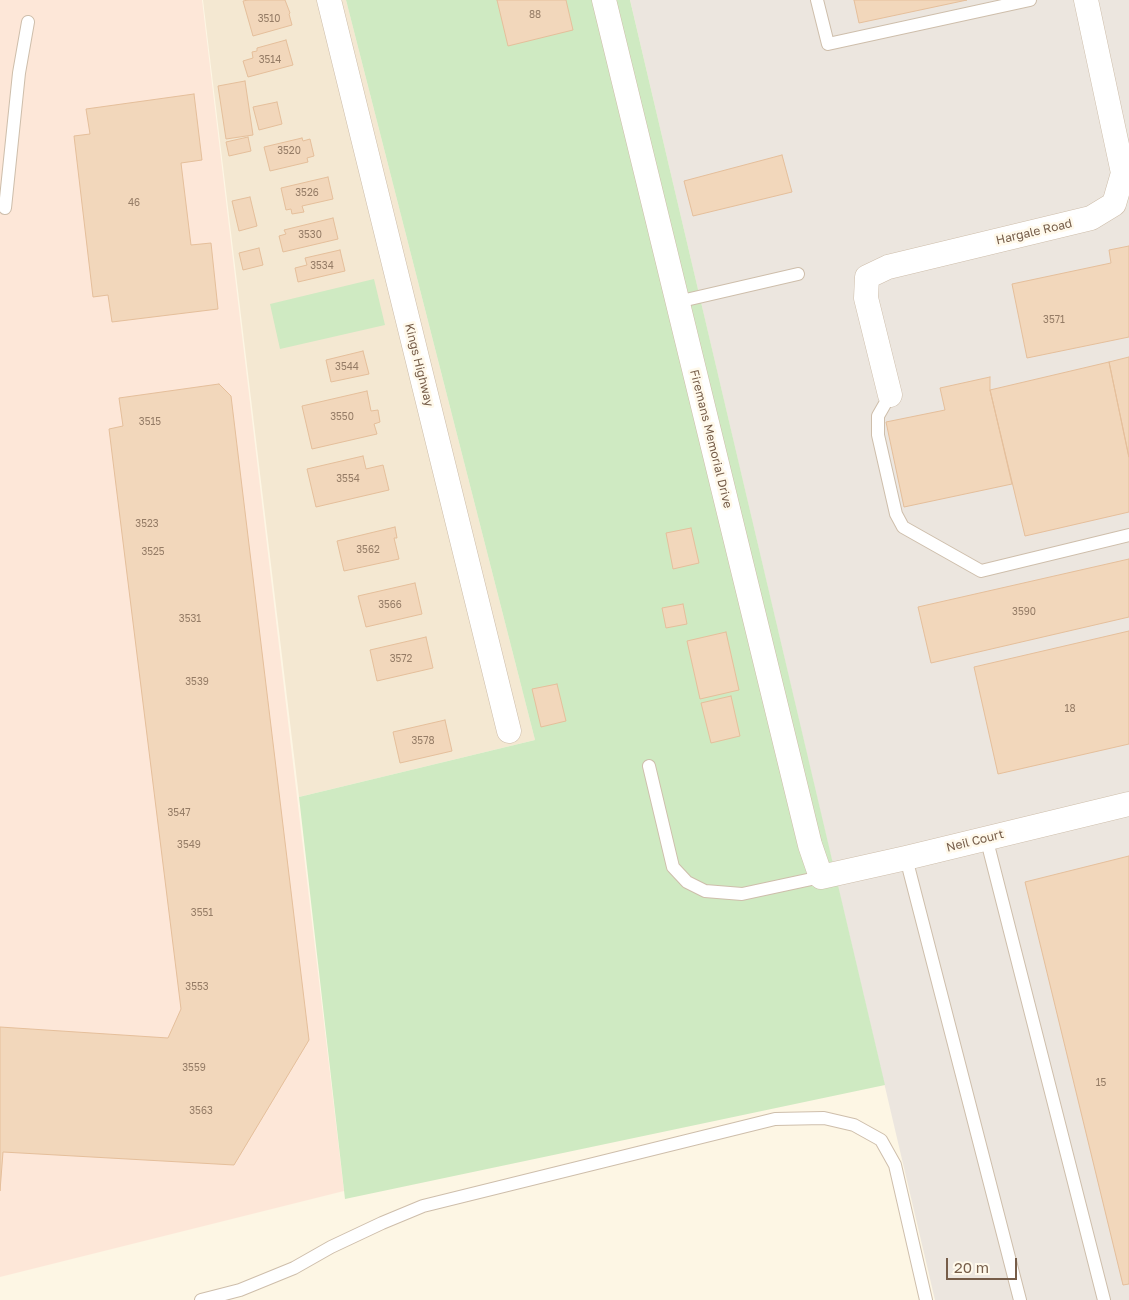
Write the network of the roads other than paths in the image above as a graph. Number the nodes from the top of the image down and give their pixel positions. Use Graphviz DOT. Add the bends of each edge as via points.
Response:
graph roads {
  1 [pos="330,0"];
  2 [pos="604,0"];
  3 [pos="817,0"];
  4 [pos="1030,0"];
  5 [pos="1086,0"];
  6 [pos="28,22"];
  7 [pos="1124,157"];
  8 [pos="5,208"];
  9 [pos="798,274"];
  10 [pos="678,302"];
  11 [pos="890,395"];
  12 [pos="1129,535"];
  13 [pos="509,731"];
  14 [pos="649,766"];
  15 [pos="1129,804"];
  16 [pos="986,838"];
  17 [pos="906,858"];
  18 [pos="821,877"];
  19 [pos="201,1300"];
  20 [pos="926,1300"];
  21 [pos="1020,1300"];
  22 [pos="1104,1300"];
  1 -- 13 [label="street, Kings Highway"];
  2 -- 10 [label="street, Firemans Memorial Drive"];
  3 -- 4 [label="lane" via="828,44"];
  5 -- 7 [label="street, Hargale Road"];
  6 -- 8 [label="lane" via="19,73"];
  7 -- 11 [label="street, Hargale Road" via="1114,204 1091,218 888,267 867,277 866,298"];
  9 -- 10 [label="lane"];
  10 -- 18 [label="street, Firemans Memorial Drive" via="810,845"];
  11 -- 12 [label="lane" via="878,416 878,435 896,514 903,526 981,571"];
  14 -- 18 [label="lane" via="673,868 687,882 704,890 742,894"];
  15 -- 16 [label="street, Neil Court"];
  16 -- 17 [label="street, Neil Court"];
  16 -- 22 [label="lane"];
  17 -- 18 [label="street, Neil Court"];
  17 -- 21 [label="lane"];
  19 -- 20 [label="lane" via="240,1290 294,1268 331,1247 423,1206 776,1120 824,1118 854,1125 881,1140 895,1165"];
}
